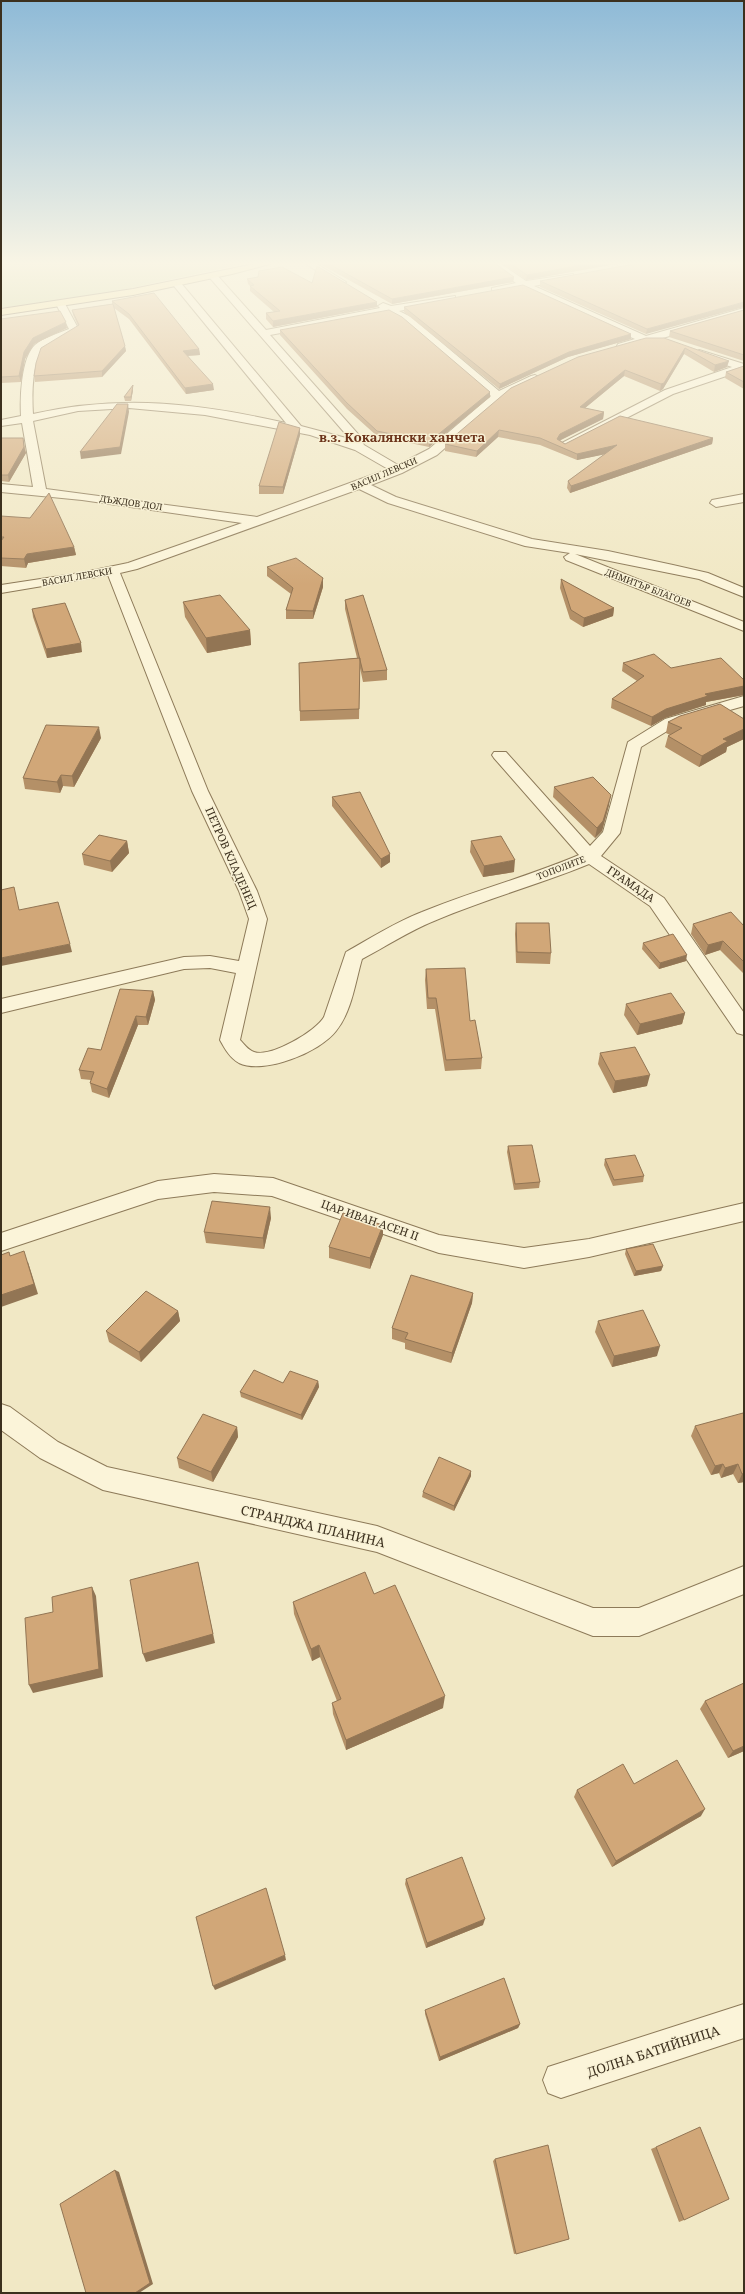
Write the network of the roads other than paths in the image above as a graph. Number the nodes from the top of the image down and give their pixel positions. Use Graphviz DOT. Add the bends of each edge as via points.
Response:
graph roads {
  1 [pos="30,371"];
  2 [pos="249,371"];
  3 [pos="297,371"];
  4 [pos="469,371"];
  5 [pos="731,371"];
  6 [pos="546,373"];
  7 [pos="498,396"];
  8 [pos="28,418"];
  9 [pos="1,423"];
  10 [pos="297,429"];
  11 [pos="564,445"];
  12 [pos="359,447"];
  13 [pos="398,470"];
  14 [pos="360,485"];
  15 [pos="1,488"];
  16 [pos="40,491"];
  17 [pos="744,498"];
  18 [pos="716,503"];
  19 [pos="260,522"];
  20 [pos="552,548"];
  21 [pos="113,571"];
  22 [pos="1,589"];
  23 [pos="744,593"];
  24 [pos="744,627"];
  25 [pos="744,701"];
  26 [pos="500,755"];
  27 [pos="590,857"];
  28 [pos="353,956"];
  29 [pos="247,969"];
  30 [pos="1,1006"];
  31 [pos="744,1028"];
  32 [pos="744,1212"];
  33 [pos="1,1242"];
  34 [pos="1,1415"];
  35 [pos="744,1580"];
  36 [pos="744,2021"];
  37 [pos="561,2080"];
  1 -- 8 [label="street" via="26,383"];
  2 -- 10 [label="street"];
  3 -- 12 [label="street" via="354,436"];
  4 -- 7 [label="street"];
  5 -- 11 [label="street" via="668,392"];
  6 -- 7 [label="street, ВАСИЛ ЛЕВСКИ"];
  7 -- 13 [label="street, ВАСИЛ ЛЕВСКИ" via="433,452"];
  8 -- 9 [label="street"];
  8 -- 10 [label="street" via="79,408 142,406 227,414"];
  8 -- 16 [label="street"];
  10 -- 12 [label="street"];
  12 -- 13 [label="street"];
  13 -- 14 [label="street, ВАСИЛ ЛЕВСКИ"];
  14 -- 19 [label="street, ВАСИЛ ЛЕВСКИ"];
  14 -- 20 [label="street, ДИМИТЪР БЛАГОЕВ" via="392,500"];
  15 -- 16 [label="street, ДЪЖДОВ ДОЛ"];
  16 -- 19 [label="street, ДЪЖДОВ ДОЛ"];
  17 -- 18 [label="street"];
  19 -- 21 [label="street, ВАСИЛ ЛЕВСКИ"];
  20 -- 23 [label="street, ДИМИТЪР БЛАГОЕВ" via="608,555 703,576"];
  20 -- 24 [label="street, ДИМИТЪР БЛАГОЕВ" via="583,563"];
  21 -- 22 [label="street, ВАСИЛ ЛЕВСКИ"];
  21 -- 29 [label="street, ПЕТРОВ КЛАДЕНЕЦ" via="200,791 248,891 258,919"];
  25 -- 27 [label="street, ТОПОЛИТЕ" via="671,722 634,745 611,833"];
  26 -- 27 [label="street, ГРАМАДА"];
  27 -- 28 [label="street, ТОПОЛИТЕ" via="547,875 485,894 426,917"];
  27 -- 31 [label="street, ГРАМАДА" via="658,902"];
  28 -- 29 [label="street, ПЕТРОВ КЛАДЕНЕЦ" via="341,1002 329,1027 309,1042 258,1060 246,1057 235,1050 230,1040"];
  29 -- 30 [label="street" via="210,962 184,964"];
  32 -- 33 [label="street, ЦАР ИВАН АСЕН II" via="589,1248 524,1258 439,1244 273,1186 214,1183 158,1190"];
  34 -- 35 [label="street, СТРАНДЖА ПЛАНИНА" via="49,1450 103,1478 377,1539 593,1622 639,1622"];
  36 -- 37 [label="street, ДОЛНА БАТИЙНИЦА"];
}
